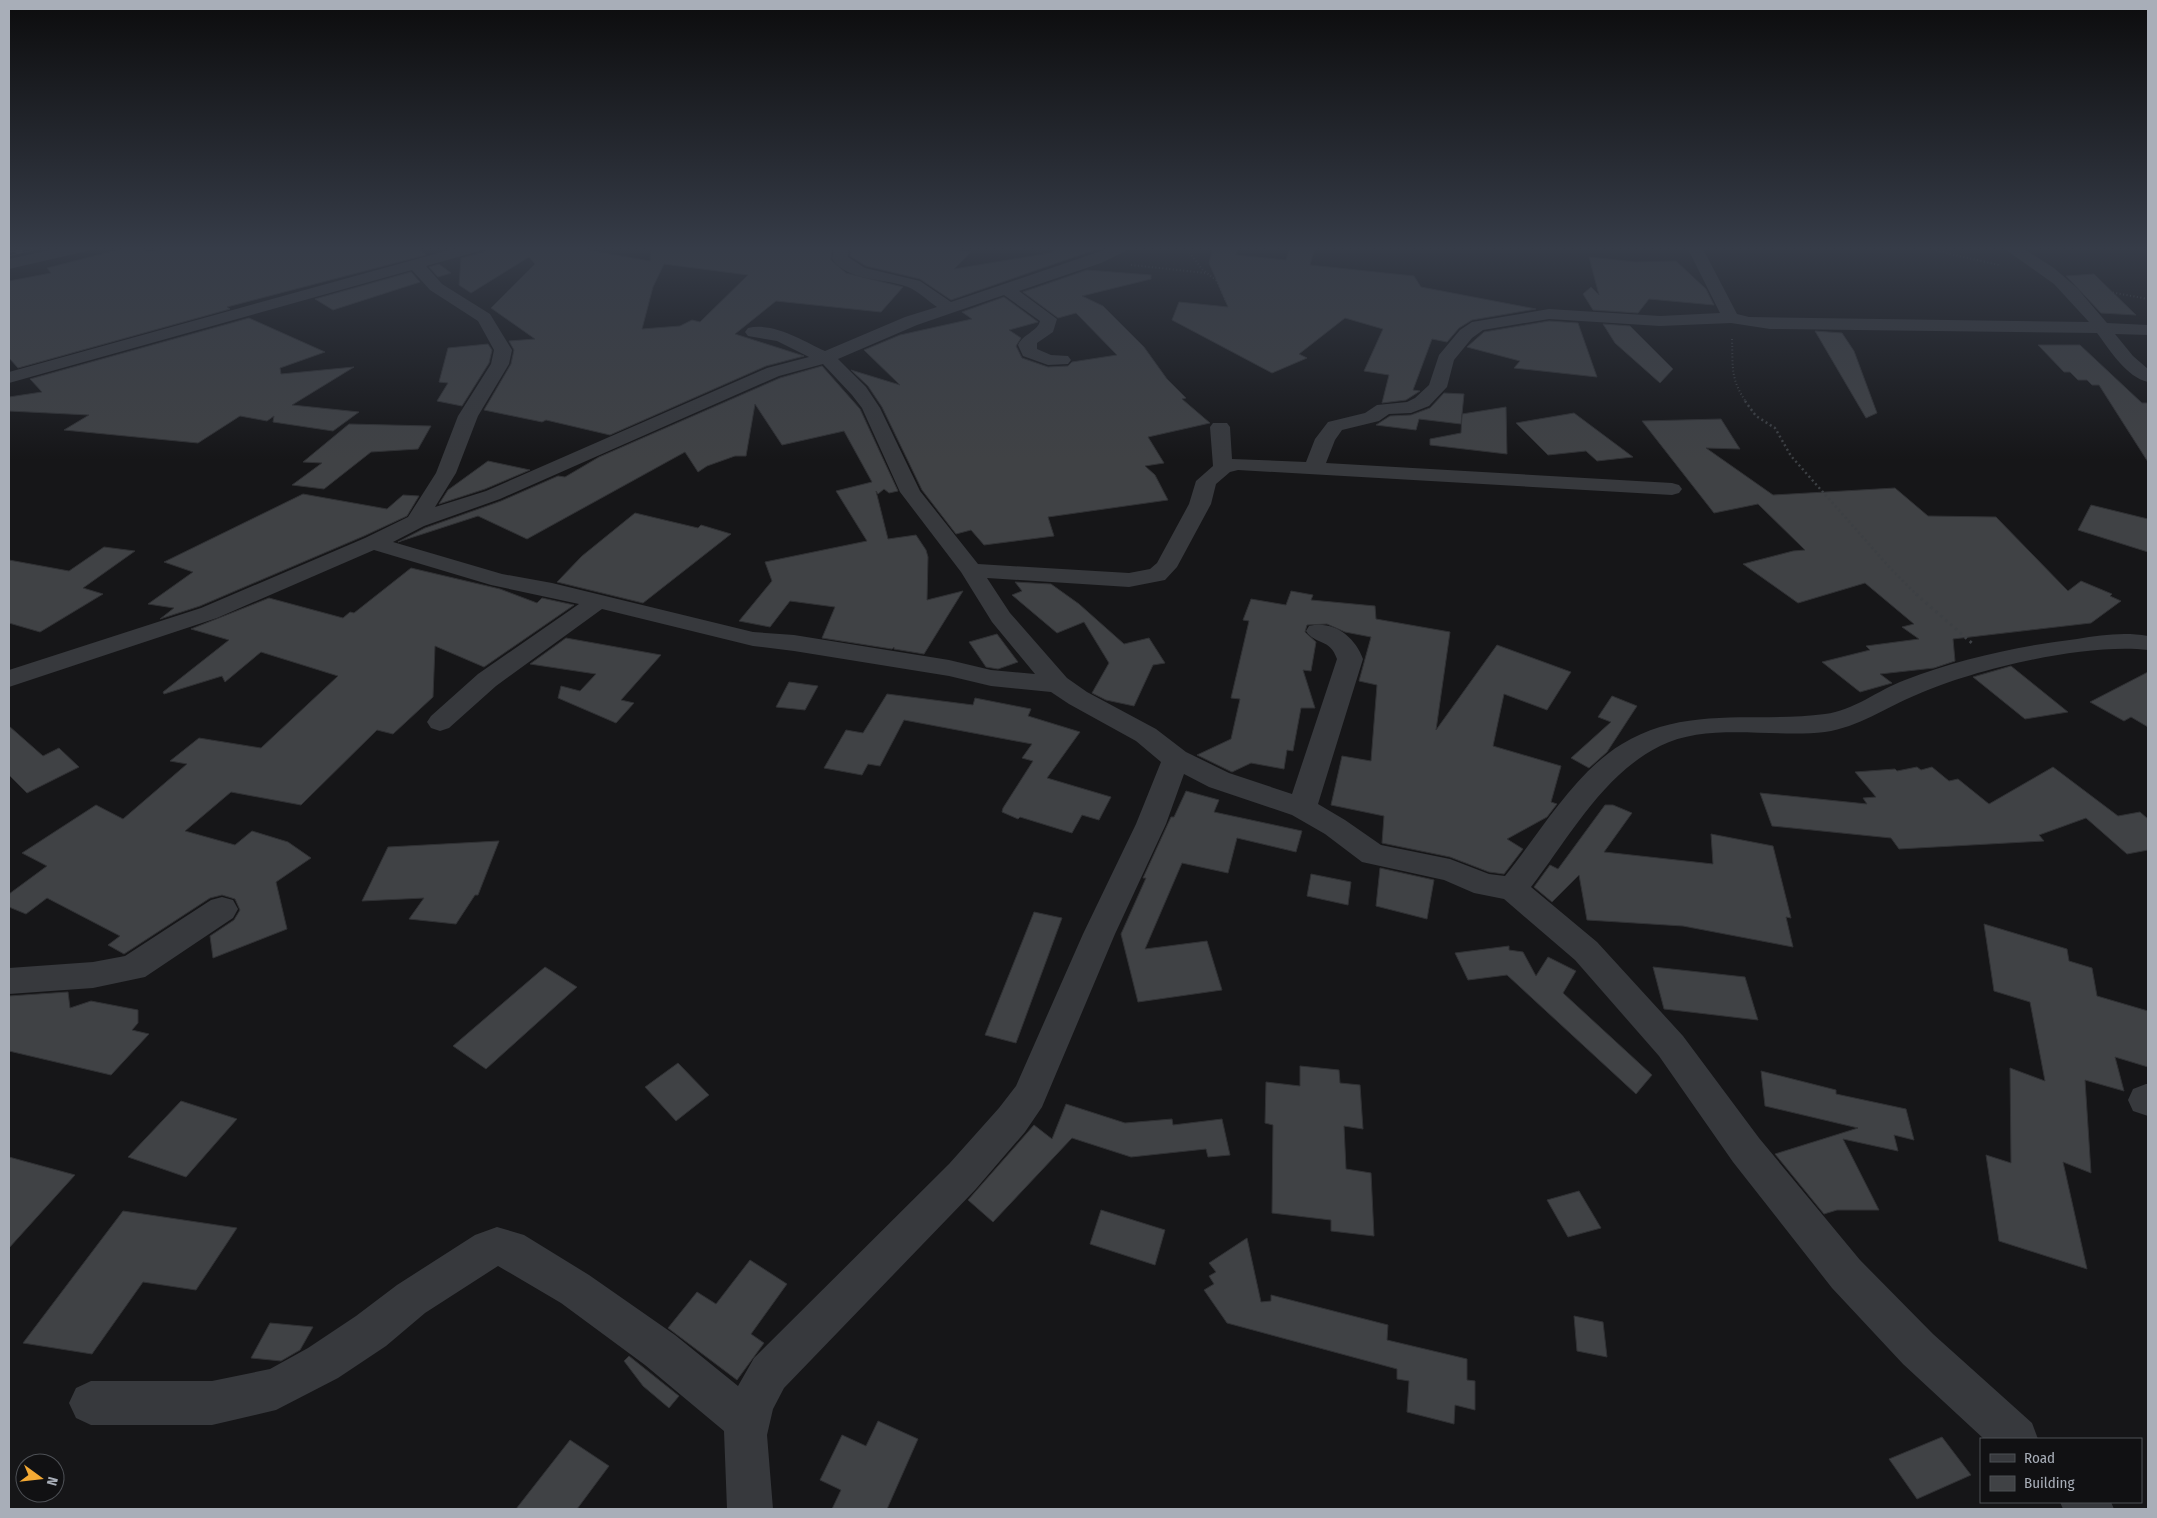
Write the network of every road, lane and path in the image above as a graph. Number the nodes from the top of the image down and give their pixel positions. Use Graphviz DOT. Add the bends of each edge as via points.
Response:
graph roads {
  1 [pos="226,318"];
  2 [pos="484,318"];
  3 [pos="918,318"];
  4 [pos="1047,318"];
  5 [pos="1526,318"];
  6 [pos="1610,318"];
  7 [pos="1732,318"];
  8 [pos="2094,318"];
  9 [pos="2102,327"];
  10 [pos="2148,330"];
  11 [pos="754,332"];
  12 [pos="825,358"];
  13 [pos="1062,360"];
  14 [pos="2148,377"];
  15 [pos="9,378"];
  16 [pos="1220,427"];
  17 [pos="1314,467"];
  18 [pos="1223,468"];
  19 [pos="1672,489"];
  20 [pos="416,521"];
  21 [pos="373,543"];
  22 [pos="971,570"];
  23 [pos="597,602"];
  24 [pos="1318,630"];
  25 [pos="2148,643"];
  26 [pos="1994,661"];
  27 [pos="9,679"];
  28 [pos="1058,684"];
  29 [pos="440,722"];
  30 [pos="1176,759"];
  31 [pos="1302,808"];
  32 [pos="1512,889"];
  33 [pos="222,909"];
  34 [pos="9,981"];
  35 [pos="91,1402"];
  36 [pos="748,1422"];
  37 [pos="2015,1438"];
  38 [pos="750,1509"];
  1 -- 15 [label="street"];
  2 -- 20 [label="street" via="503,350 500,364 468,416 446,473"];
  3 -- 12 [label="street"];
  4 -- 13 [label="street" via="1047,328 1027,345 1029,352 1048,360"];
  5 -- 17 [label="street" via="1478,326 1466,334 1445,359 1438,387 1422,402 1411,407 1384,409 1372,417 1336,426 1326,439"];
  6 -- 7 [label="street" via="1660,321"];
  7 -- 9 [label="street" via="1795,325"];
  7 -- 26 [label="path" via="1733,378 1749,407 1756,416 1775,428 1802,469 1904,582"];
  8 -- 9 [label="street"];
  9 -- 10 [label="street"];
  9 -- 14 [label="street" via="2112,344"];
  11 -- 12 [label="street" via="782,337"];
  12 -- 20 [label="street" via="773,372 508,488"];
  12 -- 22 [label="street" via="859,391 871,408 910,492"];
  16 -- 18 [label="street"];
  17 -- 18 [label="street" via="1238,464"];
  17 -- 19 [label="street"];
  18 -- 22 [label="street" via="1206,481 1200,504 1166,567 1157,575 1129,580"];
  20 -- 21 [label="street"];
  21 -- 23 [label="street" via="482,575"];
  21 -- 27 [label="street" via="209,614"];
  22 -- 28 [label="street" via="1000,617"];
  23 -- 28 [label="street" via="753,639 794,642 991,678"];
  23 -- 29 [label="street" via="486,680"];
  24 -- 31 [label="street" via="1337,638 1346,647 1350,659"];
  25 -- 26 [label="street" via="2128,639 2053,648"];
  26 -- 32 [label="street" via="1915,685 1854,716 1828,723 1712,726 1652,738 1629,751 1590,788"];
  28 -- 30 [label="street" via="1146,735"];
  30 -- 31 [label="street" via="1219,780"];
  30 -- 36 [label="street" via="1151,824 1029,1096 962,1177 768,1373 753,1402"];
  31 -- 32 [label="street" via="1373,854 1450,870 1484,885"];
  32 -- 37 [label="street" via="1586,951 1671,1046 1746,1150 1846,1274 1918,1350"];
  33 -- 34 [label="street" via="133,968"];
  35 -- 36 [label="street" via="212,1403 276,1389 323,1363 411,1299 497,1246 510,1249 575,1289 660,1350"];
  36 -- 38 [label="street"];
}
